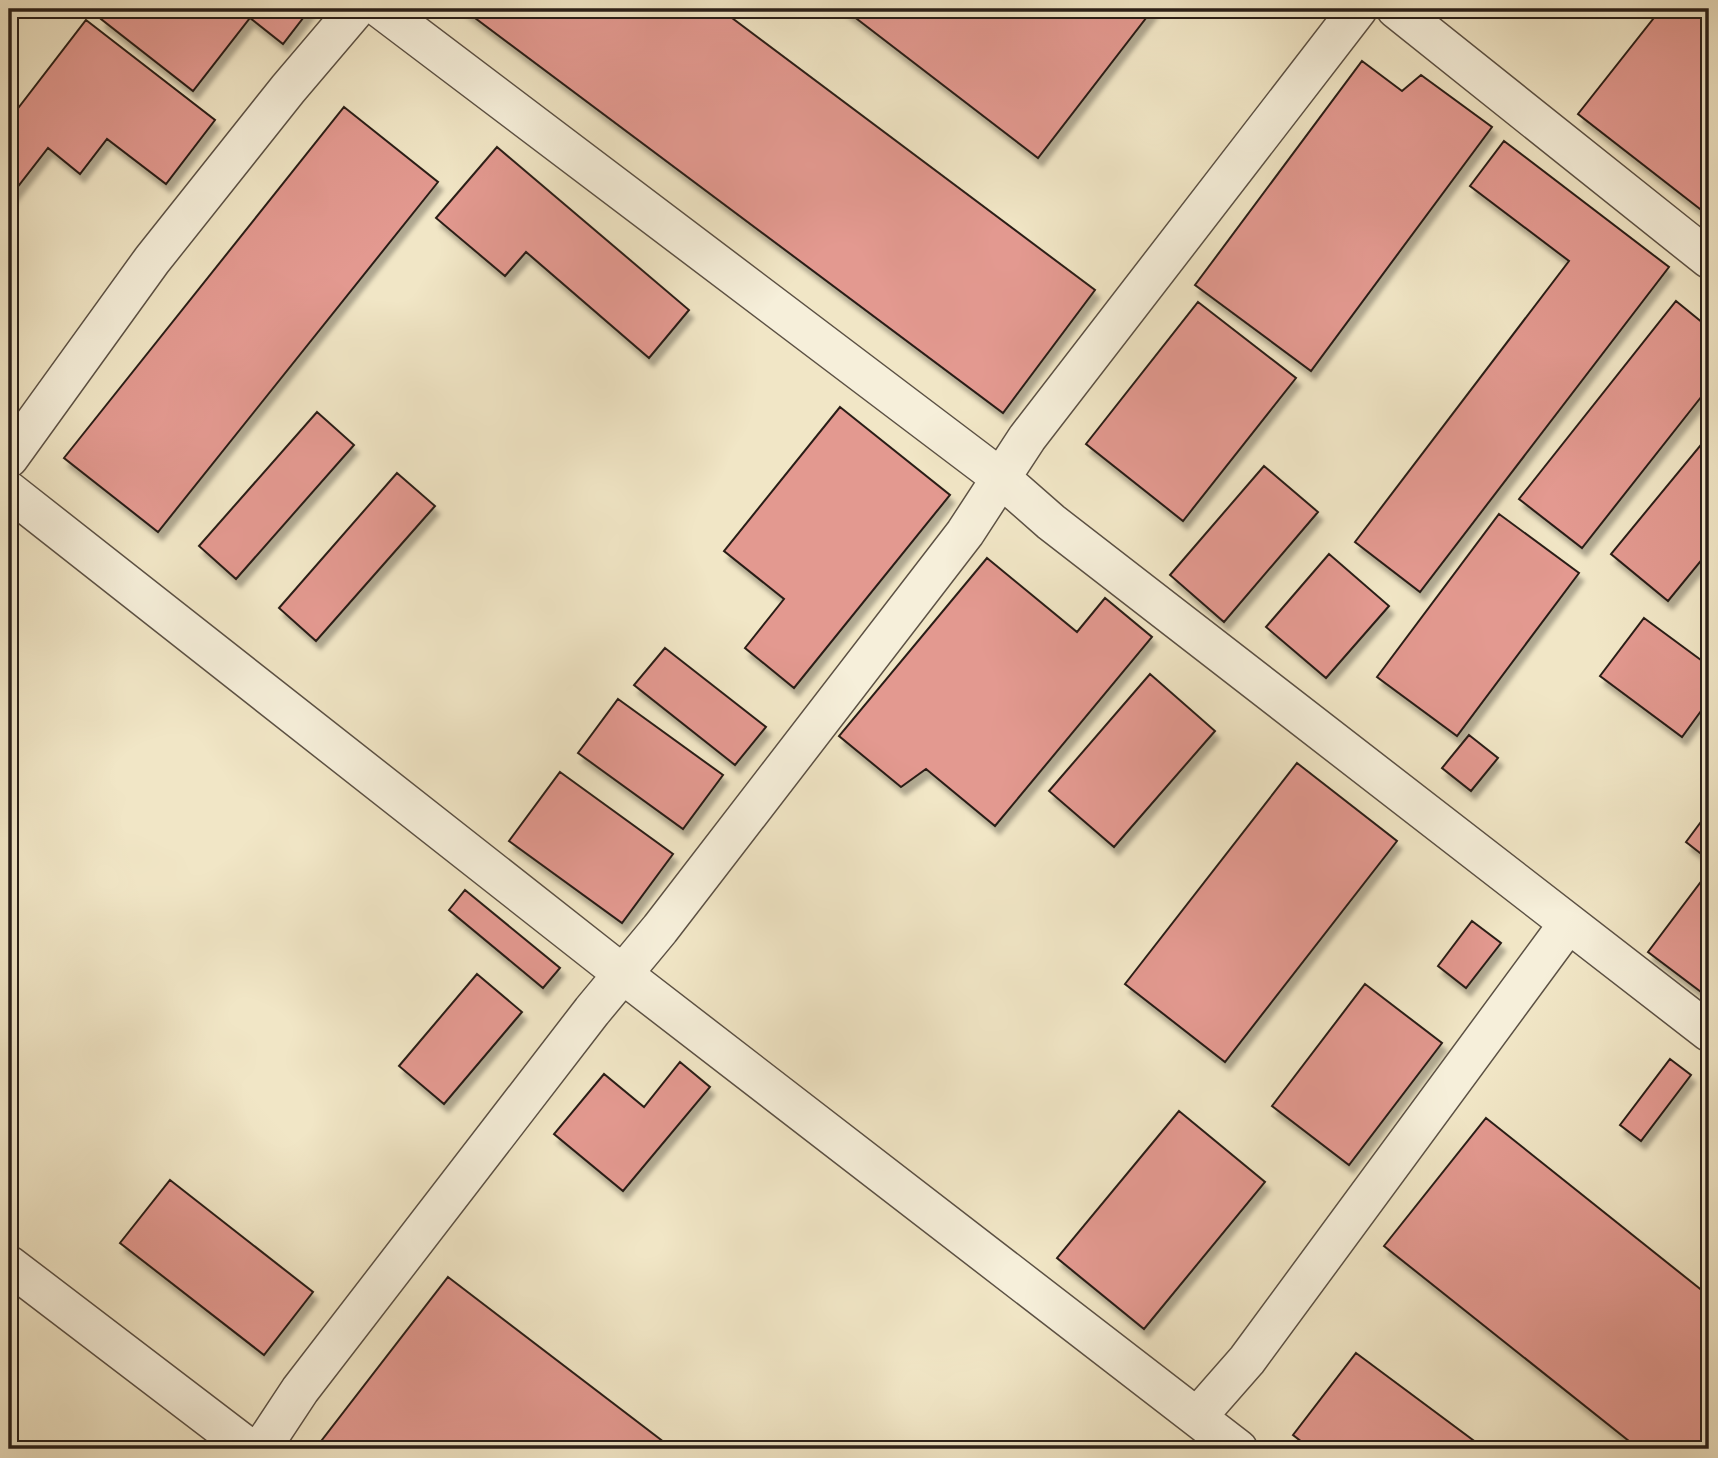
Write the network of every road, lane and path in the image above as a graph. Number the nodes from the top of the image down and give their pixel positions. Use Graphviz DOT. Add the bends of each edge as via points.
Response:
graph roads {
  1 [pos="356,9"];
  2 [pos="381,9"];
  3 [pos="1358,9"];
  4 [pos="1396,9"];
  5 [pos="1709,259"];
  6 [pos="9,458"];
  7 [pos="1002,479"];
  8 [pos="9,491"];
  9 [pos="1568,924"];
  10 [pos="624,975"];
  11 [pos="1709,1032"];
  12 [pos="9,1265"];
  13 [pos="1197,1417"];
  14 [pos="250,1449"];
  15 [pos="261,1449"];
  16 [pos="1238,1449"];
  1 -- 6 [label="street" via="152,260"];
  2 -- 7 [label="street"];
  3 -- 7 [label="street" via="1027,438"];
  4 -- 5 [label="street"];
  7 -- 9 [label="street" via="1051,522"];
  7 -- 10 [label="street"];
  8 -- 10 [label="street"];
  9 -- 11 [label="street"];
  9 -- 13 [label="street" via="1247,1360"];
  10 -- 13 [label="street"];
  10 -- 15 [label="street" via="308,1379"];
  12 -- 14 [label="street"];
  13 -- 16 [label="street"];
}
